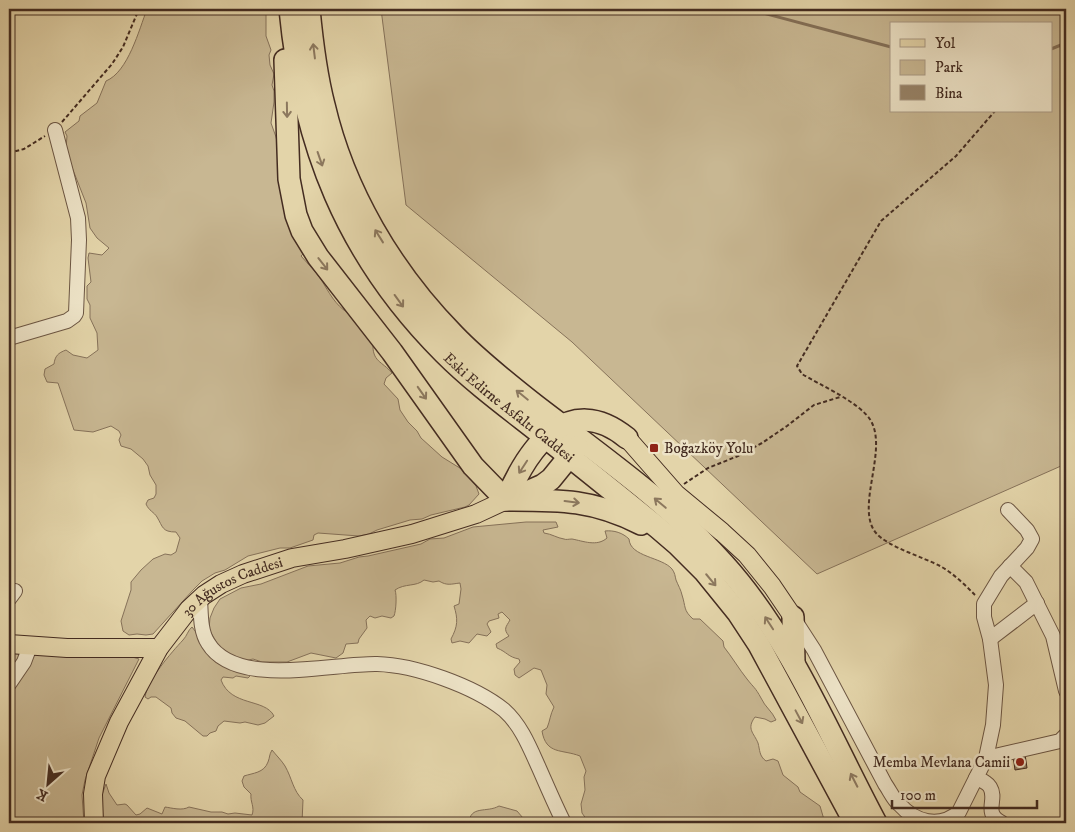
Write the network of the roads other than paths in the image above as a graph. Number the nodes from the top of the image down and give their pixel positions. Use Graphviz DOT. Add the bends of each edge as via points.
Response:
graph roads {
  1 [pos="283,9"];
  2 [pos="290,9"];
  3 [pos="309,9"];
  4 [pos="55,130"];
  5 [pos="9,338"];
  6 [pos="553,431"];
  7 [pos="627,438"];
  8 [pos="576,449"];
  9 [pos="613,464"];
  10 [pos="506,500"];
  11 [pos="1008,510"];
  12 [pos="678,545"];
  13 [pos="1010,566"];
  14 [pos="200,599"];
  15 [pos="1037,602"];
  16 [pos="793,617"];
  17 [pos="990,639"];
  18 [pos="9,644"];
  19 [pos="30,646"];
  20 [pos="159,648"];
  21 [pos="794,665"];
  22 [pos="9,684"];
  23 [pos="1066,691"];
  24 [pos="1066,735"];
  25 [pos="818,753"];
  26 [pos="986,758"];
  27 [pos="976,778"];
  28 [pos="950,821"];
  29 [pos="94,823"];
  30 [pos="564,823"];
  31 [pos="842,823"];
  32 [pos="855,823"];
  33 [pos="876,823"];
  34 [pos="1002,823"];
  1 -- 10 [label="highway, one-way" via="289,179 302,231 473,466"];
  2 -- 6 [label="highway, Eski Edirne Asfaltı Caddesi, one-way" via="296,64 312,131 327,176 355,235 385,282 420,327 466,372"];
  6 -- 3 [label="highway, Eski Edirne Asfaltı Caddesi, one-way" via="453,334 415,289 377,235 348,178 330,128 315,63"];
  4 -- 5 [label="street" via="78,218 76,313 67,321"];
  6 -- 7 [label="highway" via="580,419 591,419 613,427"];
  6 -- 8 [label="highway, Eski Edirne Asfaltı Caddesi"];
  6 -- 10 [label="highway, one-way" via="525,463"];
  7 -- 8 [label="highway" via="600,431"];
  7 -- 9 [label="highway" via="610,443 609,457"];
  7 -- 16 [label="main road" via="676,494 747,555"];
  8 -- 9 [label="highway, Eski Edirne Asfaltı Caddesi"];
  8 -- 10 [label="highway" via="543,485"];
  8 -- 12 [label="highway, Eski Edirne Asfaltı Caddesi"];
  21 -- 9 [label="highway, Eski Edirne Asfaltı Caddesi, one-way" via="757,604 722,561 662,504"];
  10 -- 12 [label="highway, one-way" via="568,501 592,505 630,518"];
  10 -- 14 [label="main road, 30 Ağustos Caddesi" via="476,514 412,534 292,558 243,574"];
  11 -- 13 [label="street" via="1028,530 1032,539"];
  12 -- 25 [label="highway, Eski Edirne Asfaltı Caddesi, one-way" via="738,612"];
  13 -- 15 [label="street" via="1026,582"];
  13 -- 17 [label="street" via="984,604"];
  14 -- 20 [label="main road, 30 Ağustos Caddesi"];
  14 -- 30 [label="street" via="207,641 222,659 236,665 264,670 377,664 398,666 482,696 506,712 522,732"];
  15 -- 17 [label="street"];
  15 -- 23 [label="street" via="1053,636"];
  16 -- 21 [label="highway"];
  16 -- 28 [label="street" via="898,804 928,823"];
  17 -- 26 [label="street" via="996,685"];
  18 -- 19 [label="main road"];
  19 -- 20 [label="main road"];
  19 -- 22 [label="street"];
  20 -- 29 [label="main road, 30 Ağustos Caddesi" via="119,722 96,776"];
  33 -- 21 [label="highway, Eski Edirne Asfaltı Caddesi, one-way"];
  24 -- 26 [label="street" via="1060,741"];
  25 -- 31 [label="highway" via="830,798"];
  25 -- 32 [label="highway"];
  26 -- 27 [label="street"];
  27 -- 28 [label="street" via="959,812"];
  27 -- 34 [label="street" via="990,787 992,813"];
}
